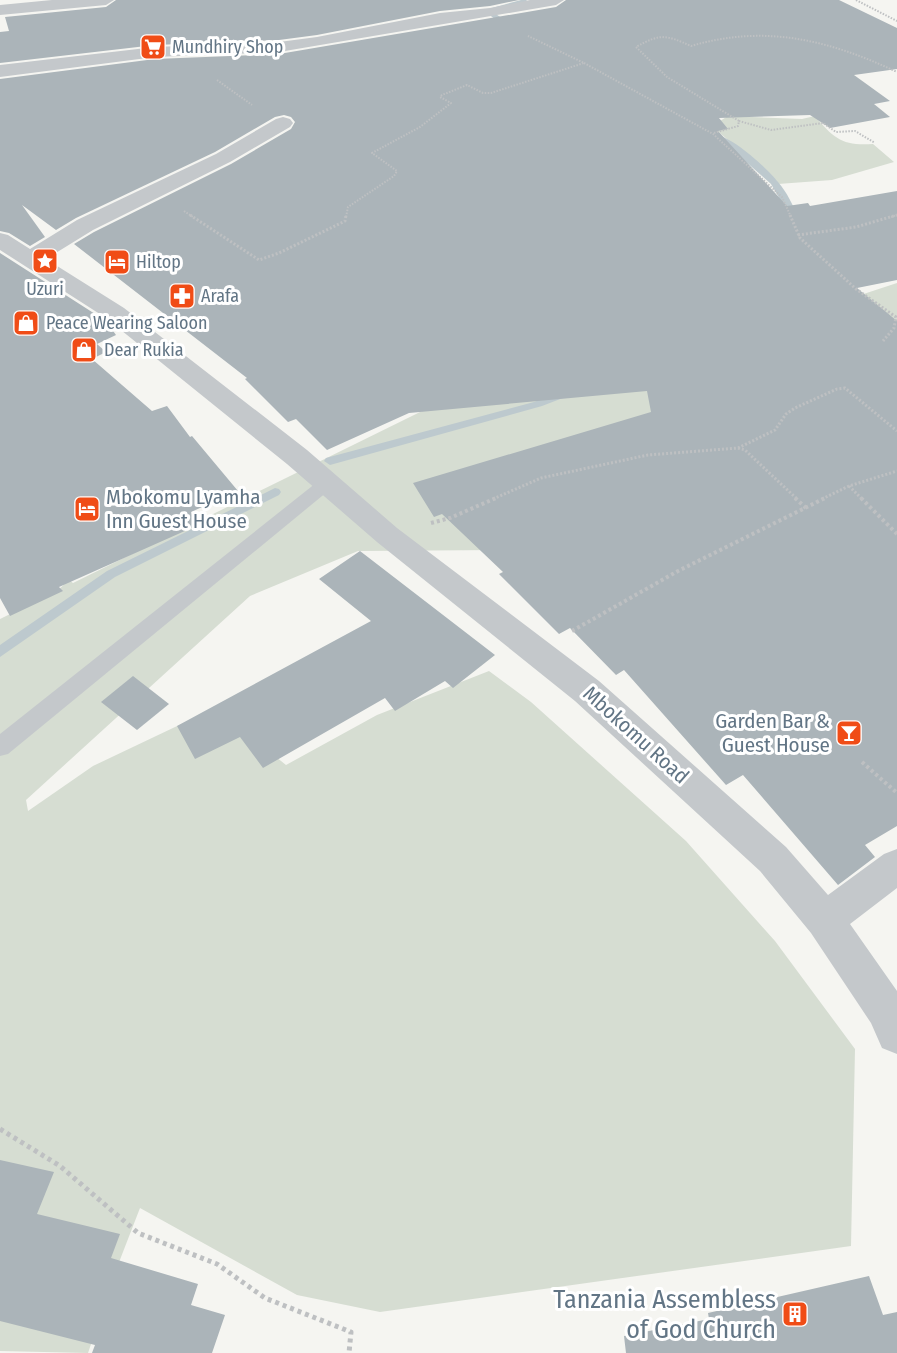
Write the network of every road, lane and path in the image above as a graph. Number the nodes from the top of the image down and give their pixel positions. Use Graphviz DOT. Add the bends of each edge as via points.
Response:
graph roads {
  1 [pos="106,0"];
  2 [pos="429,0"];
  3 [pos="556,0"];
  4 [pos="856,0"];
  5 [pos="864,0"];
  6 [pos="860,2"];
  7 [pos="0,10"];
  8 [pos="481,14"];
  9 [pos="441,18"];
  10 [pos="897,21"];
  11 [pos="181,51"];
  12 [pos="584,63"];
  13 [pos="0,71"];
  14 [pos="897,72"];
  15 [pos="739,121"];
  16 [pos="283,123"];
  17 [pos="713,134"];
  18 [pos="875,143"];
  19 [pos="150,193"];
  20 [pos="897,215"];
  21 [pos="798,235"];
  22 [pos="0,240"];
  23 [pos="30,258"];
  24 [pos="883,341"];
  25 [pos="897,431"];
  26 [pos="738,448"];
  27 [pos="897,471"];
  28 [pos="327,483"];
  29 [pos="849,486"];
  30 [pos="807,508"];
  31 [pos="897,534"];
  32 [pos="387,535"];
  33 [pos="538,651"];
  34 [pos="0,747"];
  35 [pos="862,762"];
  36 [pos="897,793"];
  37 [pos="897,866"];
  38 [pos="825,920"];
  39 [pos="897,1033"];
  40 [pos="0,1129"];
  41 [pos="349,1353"];
  1 -- 7 [label="street"];
  2 -- 9 [label="street"];
  3 -- 8 [label="street"];
  4 -- 6 [label="path"];
  5 -- 6 [label="path"];
  6 -- 10 [label="path"];
  8 -- 9 [label="street"];
  8 -- 12 [label="path"];
  9 -- 11 [label="street" via="288,46"];
  11 -- 13 [label="street"];
  11 -- 16 [label="path" via="230,91"];
  12 -- 17 [label="path"];
  12 -- 19 [label="path" via="491,93 467,85 442,95 451,103 420,127 372,153 397,171 348,207 345,221 287,252 262,260"];
  14 -- 15 [label="path" via="832,45 806,39 752,34 691,46 666,35 636,47 667,76"];
  15 -- 17 [label="path" via="730,130"];
  15 -- 18 [label="path" via="771,130 823,123 836,132 855,131"];
  16 -- 19 [label="street" via="224,158"];
  17 -- 21 [label="path" via="782,197"];
  19 -- 23 [label="street"];
  20 -- 21 [label="path"];
  21 -- 24 [label="path" via="856,289 896,317 892,332"];
  22 -- 23 [label="street, Mbokomu Road"];
  23 -- 28 [label="street, Mbokomu Road" via="115,313"];
  25 -- 26 [label="path" via="845,388 795,408 776,430"];
  26 -- 30 [label="path" via="745,450"];
  26 -- 32 [label="path" via="648,455 541,478 450,518"];
  27 -- 29 [label="path"];
  28 -- 32 [label="street, Mbokomu Road"];
  28 -- 34 [label="lane"];
  29 -- 30 [label="path"];
  29 -- 31 [label="path"];
  30 -- 33 [label="path" via="678,571"];
  32 -- 33 [label="street, Mbokomu Road"];
  33 -- 38 [label="street, Mbokomu Road" via="773,860"];
  35 -- 36 [label="path"];
  37 -- 38 [label="street"];
  38 -- 39 [label="street, Mbokomu Road"];
  40 -- 41 [label="path" via="60,1166 138,1233 217,1264 265,1298 351,1332"];
}
